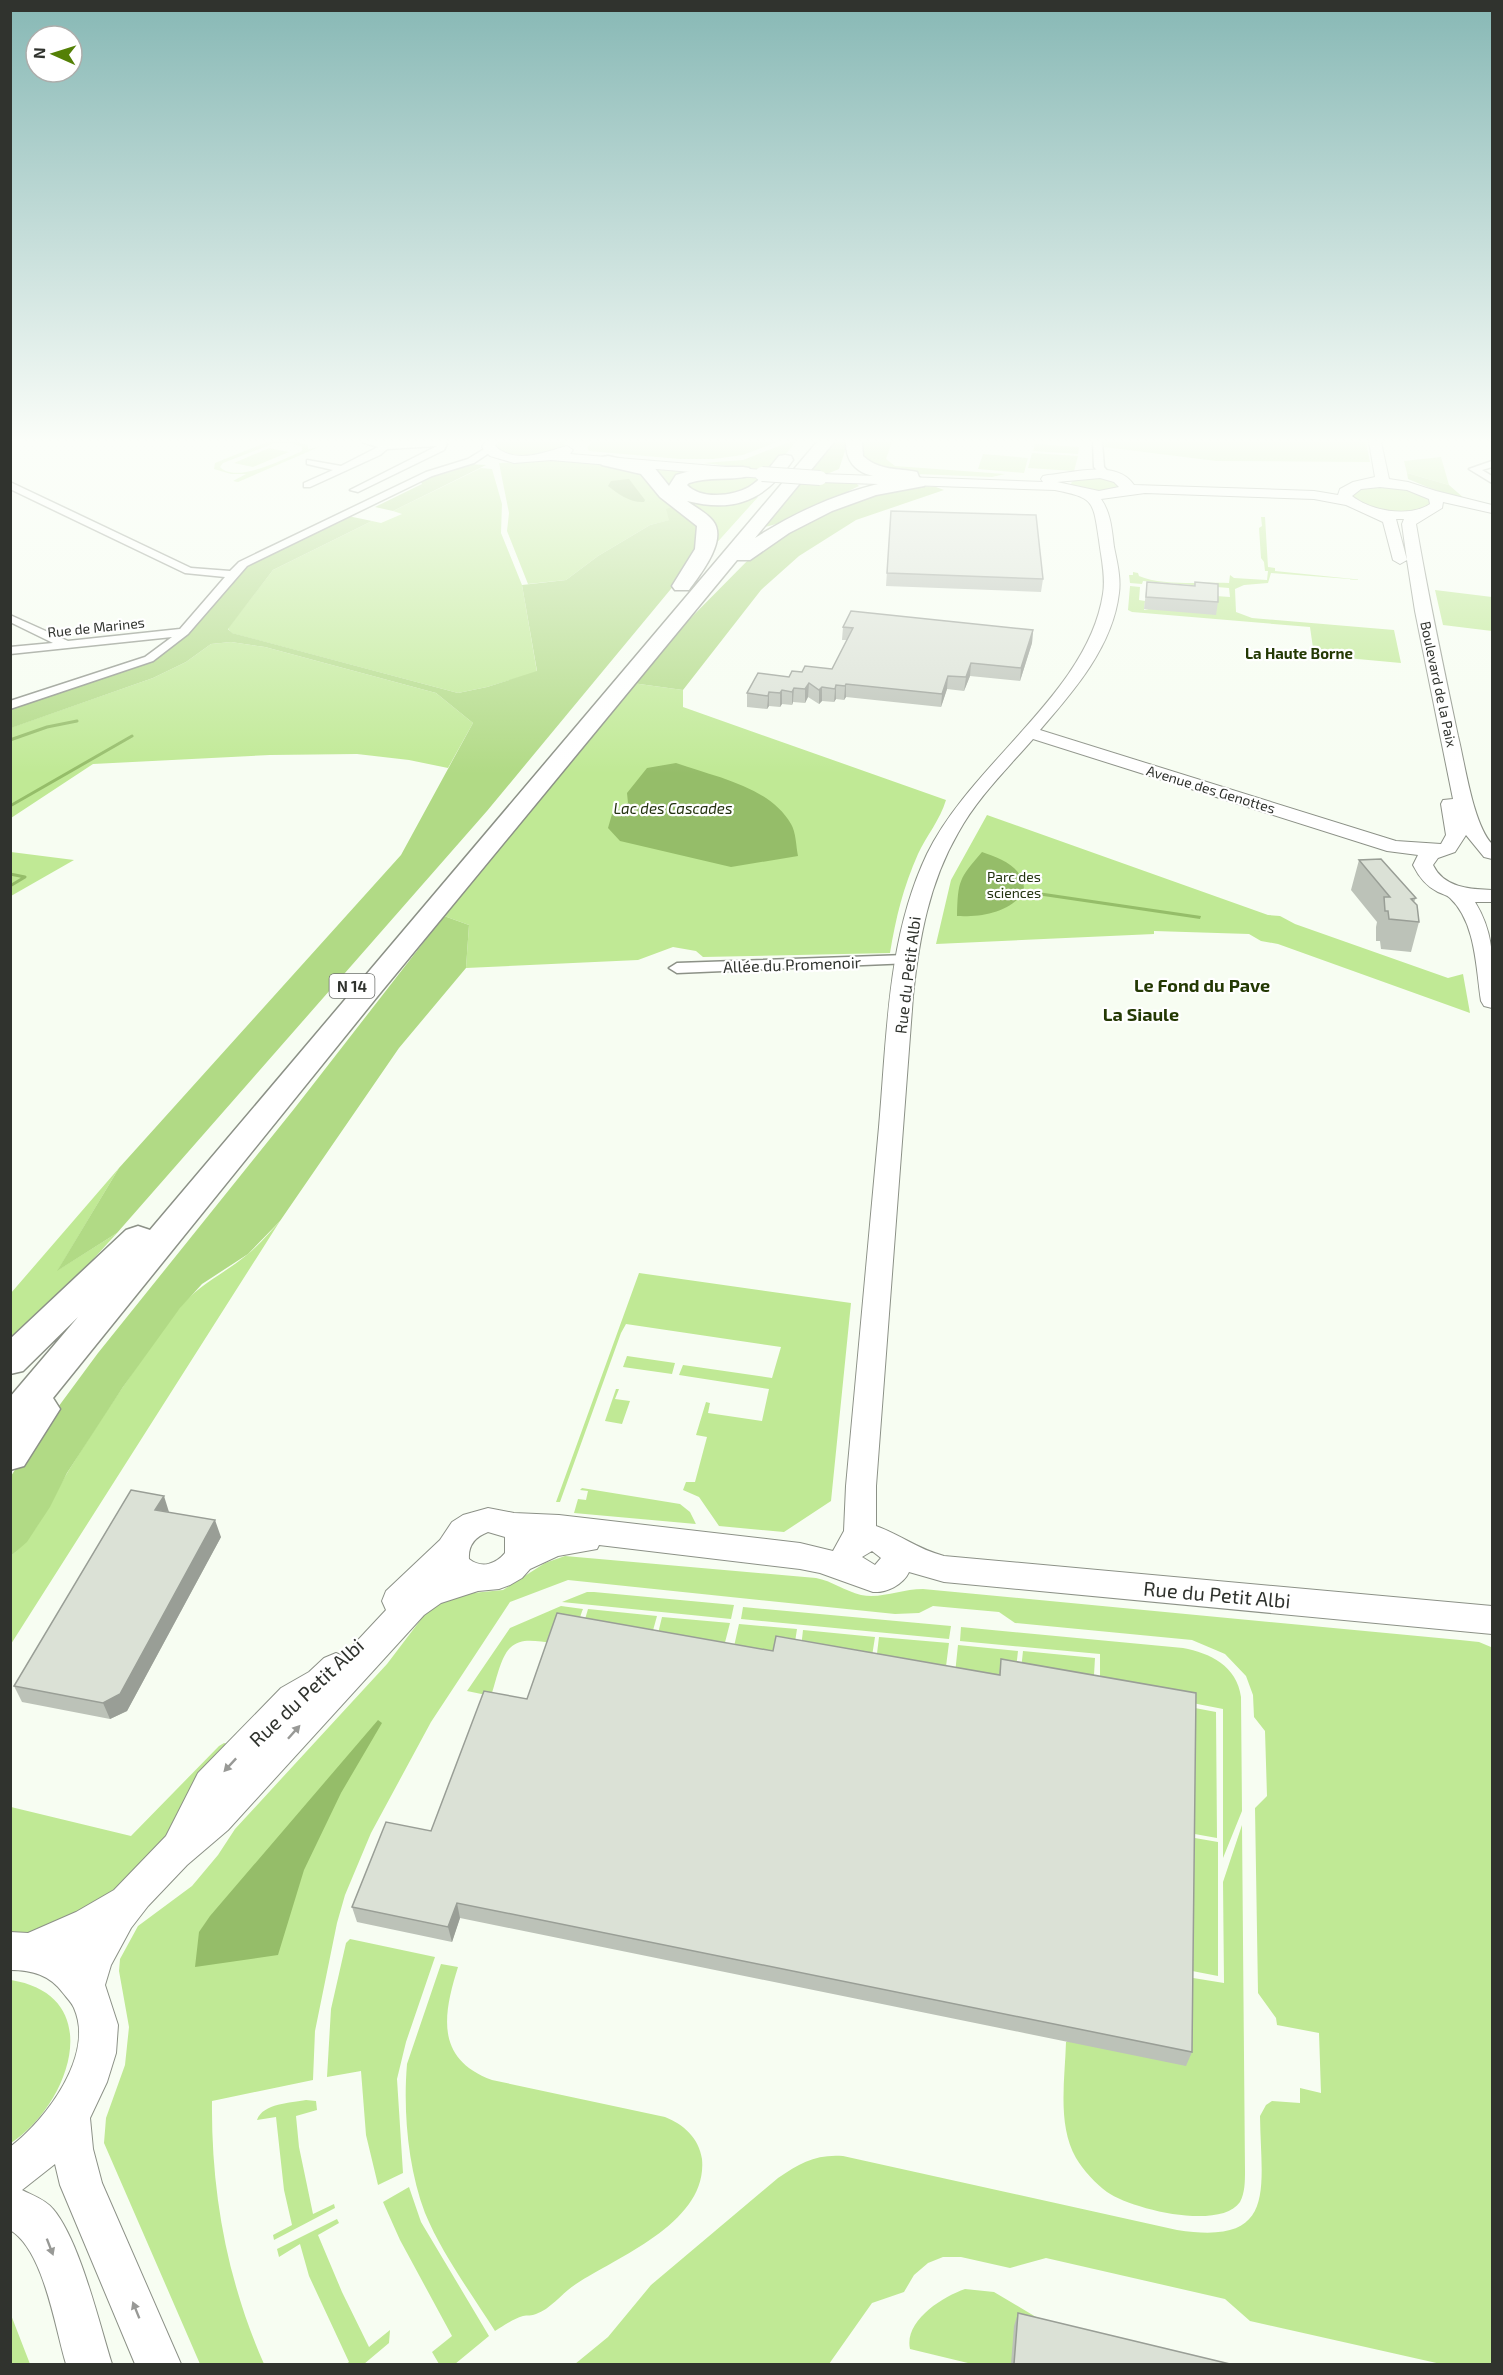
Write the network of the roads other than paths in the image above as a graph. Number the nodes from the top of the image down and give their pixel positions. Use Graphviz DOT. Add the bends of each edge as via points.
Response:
graph roads {
  1 [pos="151,553"];
  2 [pos="266,553"];
  3 [pos="702,553"];
  4 [pos="725,553"];
  5 [pos="728,553"];
  6 [pos="748,553"];
  7 [pos="1107,553"];
  8 [pos="1398,553"];
  9 [pos="1414,553"];
  10 [pos="231,574"];
  11 [pos="672,617"];
  12 [pos="10,618"];
  13 [pos="184,632"];
  14 [pos="67,645"];
  15 [pos="10,651"];
  16 [pos="10,705"];
  17 [pos="1029,732"];
  18 [pos="1492,854"];
  19 [pos="1436,855"];
  20 [pos="1455,891"];
  21 [pos="1492,896"];
  22 [pos="1492,903"];
  23 [pos="1492,919"];
  24 [pos="906,960"];
  25 [pos="677,968"];
  26 [pos="1492,1000"];
  27 [pos="138,1238"];
  28 [pos="113,1299"];
  29 [pos="10,1361"];
  30 [pos="10,1390"];
  31 [pos="10,1424"];
  32 [pos="10,1455"];
  33 [pos="512,1525"];
  34 [pos="646,1539"];
  35 [pos="452,1549"];
  36 [pos="870,1555"];
  37 [pos="520,1559"];
  38 [pos="476,1578"];
  39 [pos="1491,1619"];
  40 [pos="179,1848"];
  41 [pos="131,1898"];
  42 [pos="20,1952"];
  43 [pos="85,1989"];
  44 [pos="69,2117"];
  45 [pos="10,2174"];
  46 [pos="10,2207"];
  47 [pos="89,2364"];
  48 [pos="158,2364"];
  1 -- 10 [label="street" via="189,571"];
  2 -- 10 [label="street"];
  3 -- 11 [label="highway" via="674,598"];
  4 -- 11 [label="highway, N 14"];
  5 -- 11 [label="highway, N 14"];
  6 -- 11 [label="highway" via="698,601"];
  7 -- 17 [label="main road, Rue du Petit Albi" via="1112,584 1105,624 1082,664"];
  8 -- 19 [label="main road, Boulevard de la Paix" via="1456,833 1455,840"];
  9 -- 18 [label="main road, Boulevard de la Paix" via="1464,805 1474,838"];
  10 -- 13 [label="street"];
  11 -- 27 [label="highway, N 14"];
  11 -- 28 [label="highway, N 14"];
  12 -- 14 [label="street"];
  13 -- 14 [label="street, Rue de Marines"];
  13 -- 16 [label="street" via="149,659"];
  14 -- 15 [label="street, Rue de Marines"];
  17 -- 19 [label="main road, Avenue des Genottes" via="1394,847"];
  17 -- 24 [label="main road, Rue du Petit Albi" via="959,816 937,854 916,905"];
  18 -- 19 [label="main road" via="1469,848"];
  19 -- 20 [label="main road, Avenue des Genottes" via="1432,879"];
  20 -- 21 [label="main road"];
  20 -- 26 [label="main road" via="1468,903 1478,929"];
  22 -- 23 [label="main road"];
  24 -- 25 [label="street, Allée du Promenoir"];
  24 -- 36 [label="main road, Rue du Petit Albi" via="861,1500 860,1531"];
  27 -- 29 [label="highway"];
  27 -- 30 [label="highway, N 14"];
  28 -- 31 [label="highway, N 14"];
  28 -- 32 [label="highway" via="106,1326"];
  33 -- 34 [label="main road, Rue du Petit Albi"];
  33 -- 35 [label="main road" via="497,1520 473,1524 460,1532"];
  33 -- 37 [label="main road" via="524,1543"];
  34 -- 36 [label="main road, Rue du Petit Albi" via="822,1560"];
  34 -- 37 [label="main road, Rue du Petit Albi" via="565,1542"];
  35 -- 38 [label="main road" via="457,1568"];
  35 -- 40 [label="main road, Rue du Petit Albi, one-way" via="328,1676 293,1699 212,1785"];
  36 -- 39 [label="main road, Rue du Petit Albi" via="944,1569"];
  37 -- 38 [label="main road" via="501,1575"];
  40 -- 38 [label="main road, Rue du Petit Albi, one-way" via="215,1818 412,1605 430,1593"];
  40 -- 41 [label="main road, Rue du Petit Albi"];
  41 -- 42 [label="main road, Rue du Petit Albi" via="89,1925"];
  41 -- 43 [label="main road, Rue du Petit Albi" via="102,1941"];
  42 -- 43 [label="main road" via="50,1958 68,1969"];
  43 -- 44 [label="main road" via="95,2016 96,2048 87,2083"];
  44 -- 45 [label="main road" via="44,2148"];
  48 -- 44 [label="main road, one-way" via="81,2185"];
  46 -- 47 [label="main road, one-way" via="44,2230"];
}
